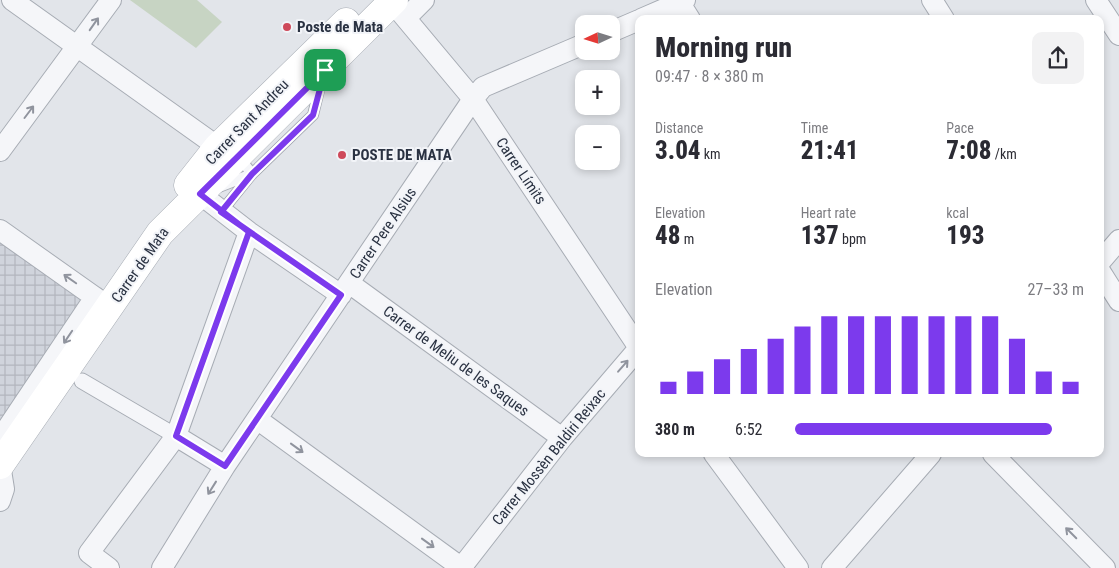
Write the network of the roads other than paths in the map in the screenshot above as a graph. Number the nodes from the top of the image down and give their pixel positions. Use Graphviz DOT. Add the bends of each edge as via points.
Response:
graph roads {
  1 [pos="12,0"];
  2 [pos="111,0"];
  3 [pos="424,0"];
  4 [pos="1096,0"];
  5 [pos="389,3"];
  6 [pos="683,5"];
  7 [pos="652,15"];
  8 [pos="635,21"];
  9 [pos="620,28"];
  10 [pos="1119,36"];
  11 [pos="78,47"];
  12 [pos="575,48"];
  13 [pos="473,99"];
  14 [pos="0,151"];
  15 [pos="236,159"];
  16 [pos="200,194"];
  17 [pos="221,212"];
  18 [pos="0,230"];
  19 [pos="249,232"];
  20 [pos="160,233"];
  21 [pos="1119,240"];
  22 [pos="1104,257"];
  23 [pos="1104,277"];
  24 [pos="345,289"];
  25 [pos="1119,301"];
  26 [pos="103,302"];
  27 [pos="635,342"];
  28 [pos="635,353"];
  29 [pos="82,381"];
  30 [pos="257,419"];
  31 [pos="176,436"];
  32 [pos="0,438"];
  33 [pos="562,438"];
  34 [pos="721,457"];
  35 [pos="929,457"];
  36 [pos="995,457"];
  37 [pos="0,465"];
  38 [pos="225,466"];
  39 [pos="0,502"];
  40 [pos="109,568"];
  41 [pos="162,568"];
  42 [pos="462,568"];
  43 [pos="798,568"];
  44 [pos="832,568"];
  45 [pos="1105,568"];
  1 -- 11 [label="street"];
  11 -- 2 [label="street, one-way"];
  3 -- 5 [label="street"];
  4 -- 10 [label="street"];
  5 -- 13 [label="street, Carrer Límits"];
  5 -- 15 [label="main road, Carrer de Mata"];
  5 -- 15 [label="main road, Carrer Sant Andreu" via="283,84"];
  6 -- 7 [label="street"];
  8 -- 9 [label="street"];
  14 -- 11 [label="street, one-way"];
  11 -- 15 [label="street"];
  12 -- 13 [label="street, Carrer Pere Alsius" via="483,87"];
  13 -- 24 [label="street, Carrer Pere Alsius"];
  13 -- 27 [label="street, Carrer Límits"];
  15 -- 16 [label="main road, Carrer de Mata"];
  15 -- 17 [label="lane"];
  15 -- 20 [label="main road, Carrer Sant Andreu" via="185,188"];
  16 -- 17 [label="street, Carrer de Meliu de les Saques"];
  16 -- 20 [label="main road, Carrer de Mata"];
  17 -- 19 [label="street, Carrer de Meliu de les Saques"];
  26 -- 18 [label="street, one-way"];
  19 -- 24 [label="street, Carrer de Meliu de les Saques"];
  19 -- 31 [label="street"];
  20 -- 26 [label="main road, Carrer de Mata"];
  21 -- 22 [label="street"];
  23 -- 25 [label="street"];
  24 -- 30 [label="street, Carrer Pere Alsius"];
  24 -- 33 [label="street, Carrer de Meliu de les Saques"];
  26 -- 32 [label="street, Carrer de Mata, one-way"];
  26 -- 37 [label="main road, Carrer de Mata"];
  33 -- 28 [label="street, Carrer Mossèn Baldiri Reixac, one-way"];
  29 -- 31 [label="street"];
  30 -- 38 [label="street, Carrer Pere Alsius"];
  30 -- 42 [label="street, one-way"];
  31 -- 38 [label="street"];
  31 -- 40 [label="street" via="89,553"];
  33 -- 42 [label="street, Carrer Mossèn Baldiri Reixac"];
  34 -- 43 [label="street"];
  35 -- 44 [label="street"];
  45 -- 36 [label="street, one-way"];
  37 -- 39 [label="street, Carrer de Mata" via="4,489"];
  38 -- 41 [label="street, Carrer Pere Alsius, one-way"];
}
